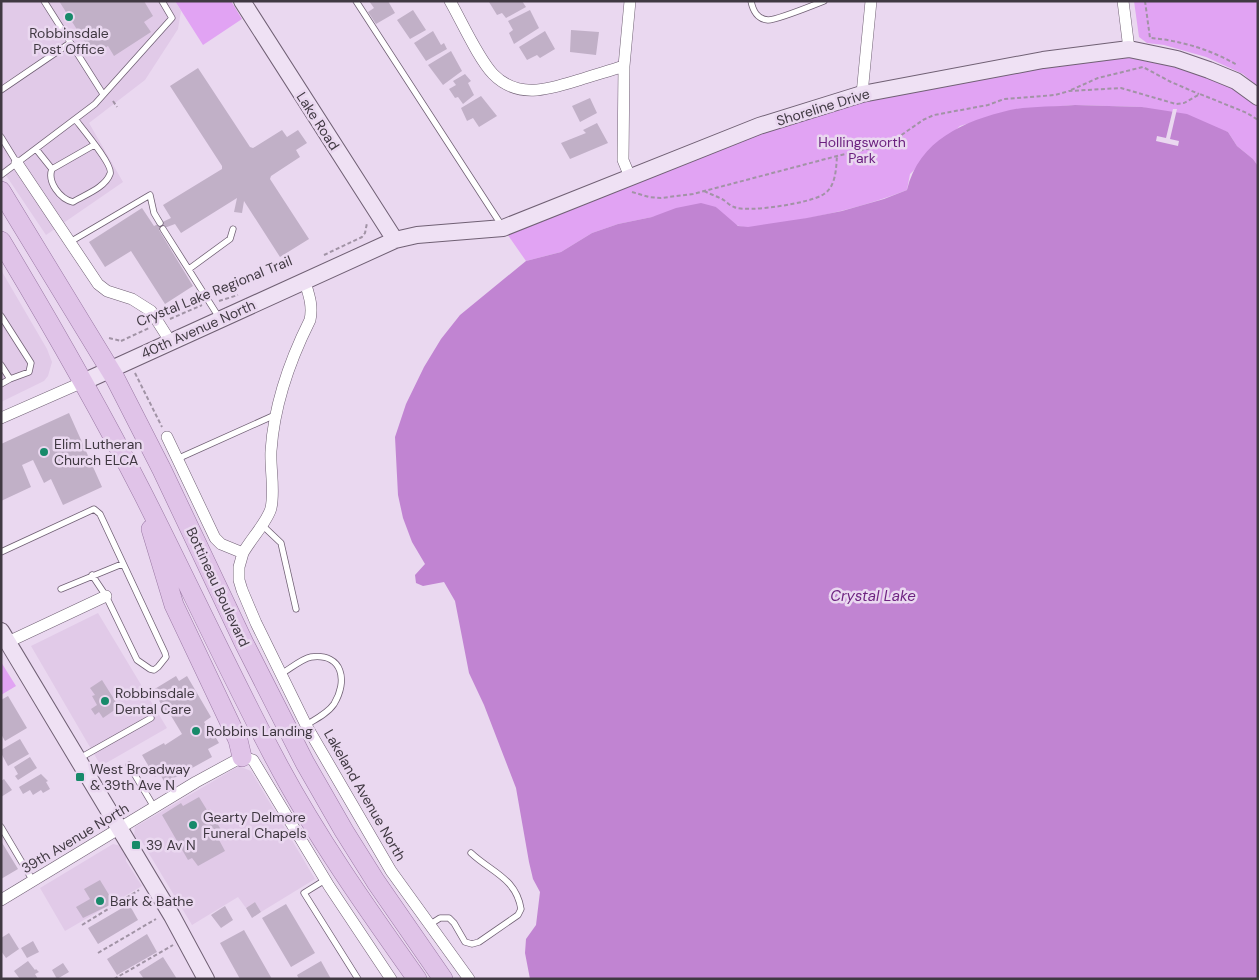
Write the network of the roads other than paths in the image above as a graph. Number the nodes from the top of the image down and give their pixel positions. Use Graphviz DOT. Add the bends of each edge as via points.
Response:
graph roads {
  1 [pos="44,1"];
  2 [pos="162,1"];
  3 [pos="242,1"];
  4 [pos="356,1"];
  5 [pos="450,1"];
  6 [pos="630,1"];
  7 [pos="751,1"];
  8 [pos="824,1"];
  9 [pos="871,1"];
  10 [pos="1123,1"];
  11 [pos="70,43"];
  12 [pos="1130,49"];
  13 [pos="624,66"];
  14 [pos="1,90"];
  15 [pos="103,94"];
  16 [pos="862,94"];
  17 [pos="1258,97"];
  18 [pos="75,119"];
  19 [pos="1,137"];
  20 [pos="94,145"];
  21 [pos="36,149"];
  22 [pos="17,163"];
  23 [pos="52,169"];
  24 [pos="1,175"];
  25 [pos="630,177"];
  26 [pos="1,191"];
  27 [pos="503,228"];
  28 [pos="233,229"];
  29 [pos="395,240"];
  30 [pos="1,241"];
  31 [pos="70,242"];
  32 [pos="189,269"];
  33 [pos="305,282"];
  34 [pos="1,316"];
  35 [pos="220,319"];
  36 [pos="170,341"];
  37 [pos="1,365"];
  38 [pos="110,369"];
  39 [pos="10,379"];
  40 [pos="83,382"];
  41 [pos="1,384"];
  42 [pos="275,415"];
  43 [pos="1,418"];
  44 [pos="167,437"];
  45 [pos="177,459"];
  46 [pos="141,491"];
  47 [pos="262,525"];
  48 [pos="1,552"];
  49 [pos="243,553"];
  50 [pos="122,564"];
  51 [pos="92,575"];
  52 [pos="61,589"];
  53 [pos="106,596"];
  54 [pos="296,609"];
  55 [pos="4,637"];
  56 [pos="281,674"];
  57 [pos="151,718"];
  58 [pos="306,725"];
  59 [pos="242,757"];
  60 [pos="78,759"];
  61 [pos="128,764"];
  62 [pos="154,807"];
  63 [pos="1,828"];
  64 [pos="120,829"];
  65 [pos="471,853"];
  66 [pos="325,880"];
  67 [pos="33,881"];
  68 [pos="1,900"];
  69 [pos="429,925"];
  70 [pos="206,979"];
  71 [pos="358,979"];
  72 [pos="391,979"];
  73 [pos="417,979"];
  74 [pos="443,979"];
  75 [pos="469,979"];
  1 -- 11 [label="lane"];
  2 -- 15 [label="lane" via="172,18"];
  3 -- 29 [label="street, Lake Road"];
  4 -- 27 [label="lane"];
  5 -- 13 [label="street" via="484,62 505,84 519,89 548,90"];
  6 -- 13 [label="street"];
  7 -- 8 [label="lane" via="759,17 769,20"];
  9 -- 16 [label="street"];
  10 -- 12 [label="street"];
  11 -- 14 [label="lane"];
  11 -- 15 [label="lane"];
  12 -- 16 [label="street, Shoreline Drive" via="1043,60"];
  12 -- 17 [label="street, Shoreline Drive" via="1178,59 1209,70 1236,81"];
  13 -- 25 [label="street" via="623,160"];
  15 -- 18 [label="lane"];
  16 -- 25 [label="street, Shoreline Drive" via="759,126"];
  18 -- 20 [label="lane"];
  18 -- 21 [label="lane"];
  19 -- 22 [label="lane"];
  20 -- 23 [label="lane"];
  20 -- 23 [label="lane" via="111,169 110,174 94,190 73,202 67,201 52,182 49,175"];
  21 -- 22 [label="lane"];
  21 -- 23 [label="lane"];
  22 -- 24 [label="lane"];
  22 -- 31 [label="street"];
  25 -- 27 [label="street, Shoreline Drive"];
  26 -- 38 [label="main road, Bottineau Boulevard"];
  27 -- 29 [label="street, Shoreline Drive" via="417,235"];
  28 -- 32 [label="lane" via="230,240"];
  29 -- 33 [label="street, 40th Avenue North"];
  30 -- 40 [label="main road, Bottineau Boulevard"];
  31 -- 32 [label="lane" via="150,195 154,213"];
  31 -- 36 [label="street" via="98,284 151,311"];
  32 -- 35 [label="lane"];
  33 -- 35 [label="street, 40th Avenue North"];
  33 -- 42 [label="street" via="312,312 287,370"];
  34 -- 39 [label="lane" via="31,363 29,372"];
  35 -- 36 [label="street, 40th Avenue North"];
  36 -- 38 [label="street, 40th Avenue North"];
  37 -- 39 [label="lane"];
  38 -- 40 [label="street, 40th Avenue North"];
  38 -- 74 [label="main road, Bottineau Boulevard" via="305,762 376,882"];
  39 -- 41 [label="lane"];
  40 -- 43 [label="street, 40th Avenue North"];
  40 -- 46 [label="main road, Bottineau Boulevard"];
  42 -- 45 [label="lane"];
  42 -- 47 [label="street" via="270,466 271,509"];
  44 -- 45 [label="street"];
  45 -- 49 [label="street" via="215,538 220,544"];
  46 -- 59 [label="main road" via="174,605 238,740"];
  46 -- 73 [label="main road, Bottineau Boulevard" via="279,766 344,874"];
  47 -- 49 [label="street"];
  47 -- 54 [label="lane" via="280,542"];
  48 -- 50 [label="lane" via="94,509 100,514"];
  49 -- 56 [label="street, Lakeland Avenue North" via="239,567 242,590"];
  50 -- 51 [label="lane"];
  50 -- 53 [label="lane" via="165,653 166,657 154,670 137,660"];
  51 -- 52 [label="lane"];
  51 -- 53 [label="lane"];
  53 -- 55 [label="street"];
  55 -- 60 [label="street"];
  56 -- 58 [label="street, Lakeland Avenue North"];
  56 -- 58 [label="lane" via="309,657 328,659 341,669 342,678 334,703"];
  57 -- 60 [label="lane"];
  58 -- 69 [label="street, Lakeland Avenue North" via="391,871"];
  59 -- 62 [label="street, 39th Avenue North"];
  59 -- 66 [label="street" via="253,760"];
  60 -- 64 [label="street"];
  61 -- 62 [label="lane"];
  62 -- 64 [label="street, 39th Avenue North"];
  63 -- 67 [label="lane"];
  64 -- 67 [label="street, 39th Avenue North"];
  64 -- 70 [label="street"];
  65 -- 69 [label="lane" via="502,875 514,890 522,909 518,915 472,944 465,942 449,918 440,918"];
  66 -- 71 [label="lane" via="304,893"];
  66 -- 72 [label="street"];
  67 -- 68 [label="street, 39th Avenue North"];
  69 -- 75 [label="street, Lakeland Avenue North"];
}
